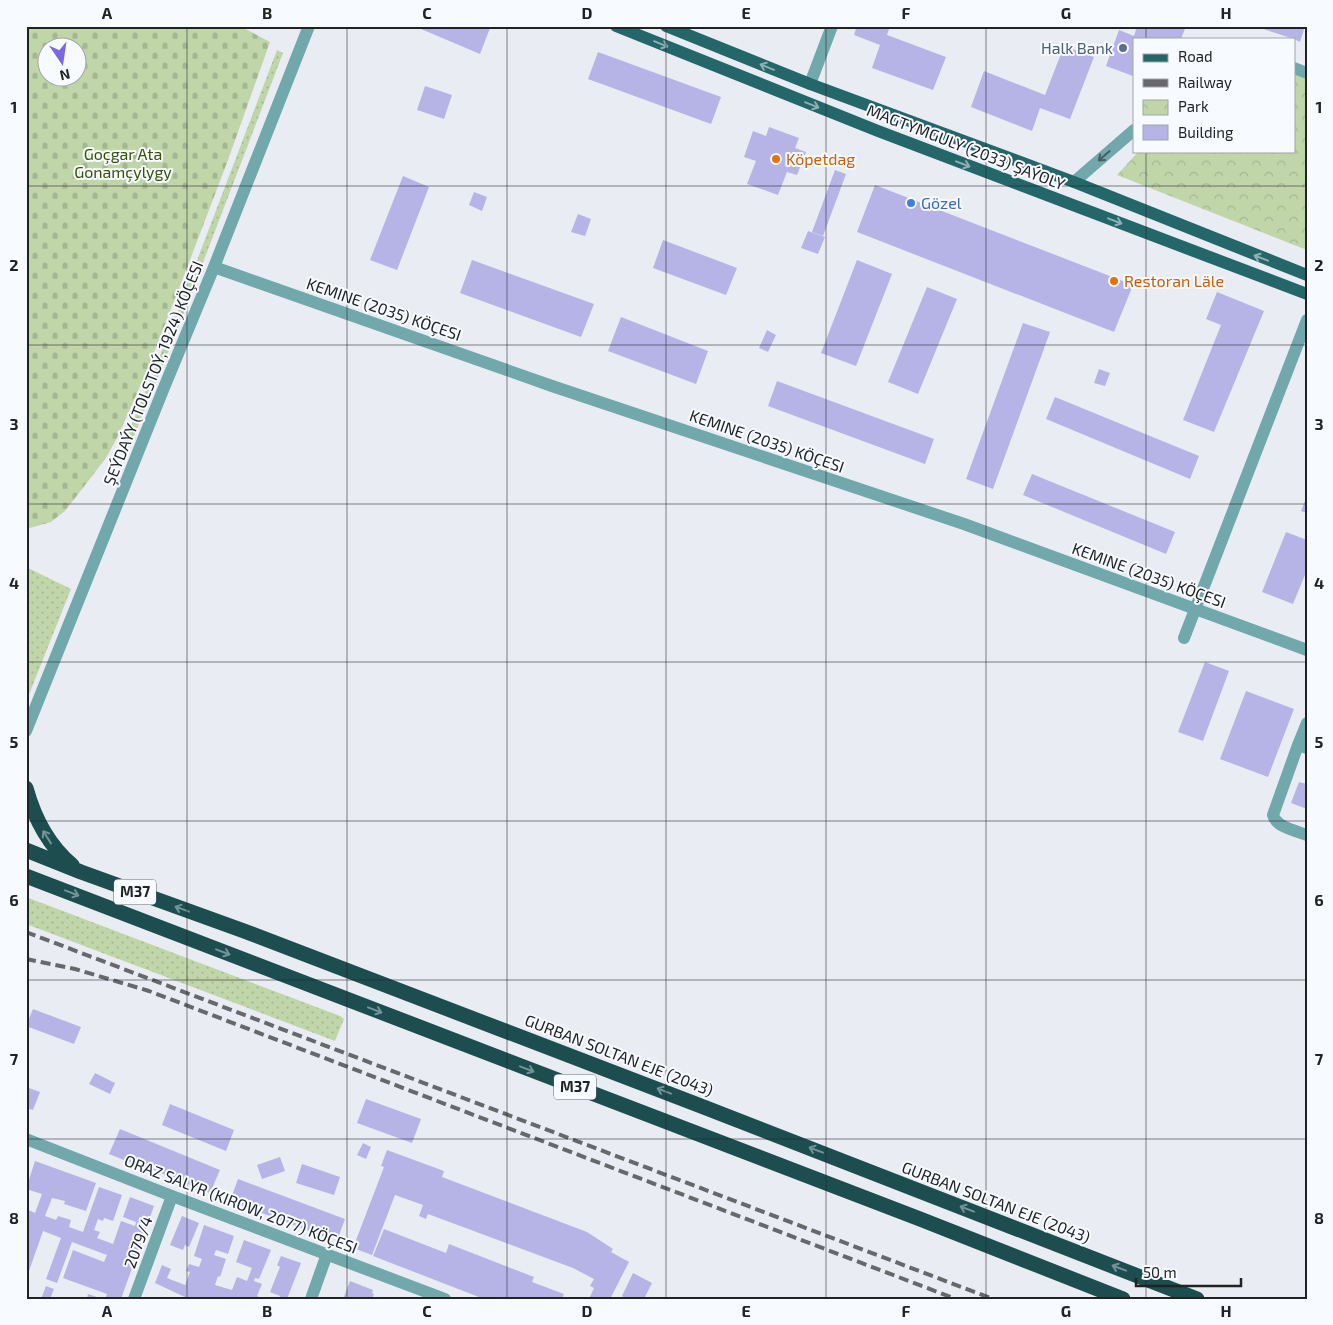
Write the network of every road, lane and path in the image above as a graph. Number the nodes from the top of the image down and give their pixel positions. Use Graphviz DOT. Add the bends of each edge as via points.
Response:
graph roads {
  1 [pos="309,26"];
  2 [pos="616,26"];
  3 [pos="666,26"];
  4 [pos="832,26"];
  5 [pos="810,84"];
  6 [pos="1133,131"];
  7 [pos="1074,182"];
  8 [pos="214,267"];
  9 [pos="1307,275"];
  10 [pos="1307,294"];
  11 [pos="1307,320"];
  12 [pos="1195,609"];
  13 [pos="1184,638"];
  14 [pos="1307,650"];
  15 [pos="1307,723"];
  16 [pos="26,731"];
  17 [pos="1302,746"];
  18 [pos="26,788"];
  19 [pos="1307,835"];
  20 [pos="26,850"];
  21 [pos="80,872"];
  22 [pos="26,876"];
  23 [pos="26,1139"];
  24 [pos="172,1196"];
  25 [pos="328,1254"];
  26 [pos="134,1299"];
  27 [pos="310,1299"];
  28 [pos="445,1299"];
  29 [pos="1123,1299"];
  30 [pos="1197,1299"];
  1 -- 8 [label="street, ŞEÝDAÝY (TOLSTOÝ, 1924) KÖÇESI"];
  2 -- 10 [label="main road, MAGTYMGULY (2033) ŞAÝOLY, one-way" via="878,131"];
  5 -- 3 [label="main road, MAGTYMGULY (2033) ŞAÝOLY, one-way"];
  4 -- 5 [label="street"];
  5 -- 7 [label="main road, MAGTYMGULY (2033) ŞAÝOLY"];
  6 -- 7 [label="street, one-way"];
  9 -- 7 [label="main road, MAGTYMGULY (2033) ŞAÝOLY, one-way"];
  8 -- 12 [label="street, KEMINE (2035) KÖÇESI" via="552,386 964,524"];
  8 -- 16 [label="street, ŞEÝDAÝY (TOLSTOÝ, 1924) KÖÇESI"];
  11 -- 12 [label="street"];
  12 -- 13 [label="street"];
  12 -- 14 [label="street, KEMINE (2035) KÖÇESI"];
  15 -- 17 [label="street"];
  17 -- 19 [label="street" via="1273,815 1279,824"];
  21 -- 18 [label="highway, one-way" via="49,841"];
  20 -- 21 [label="highway, GURBAN SOLTAN EJE (2043) / M37"];
  30 -- 21 [label="highway, GURBAN SOLTAN EJE (2043) / M37, one-way" via="244,931"];
  22 -- 29 [label="highway, M37, one-way"];
  23 -- 24 [label="street, ORAZ SALYR (KIROW, 2077) KÖÇESI"];
  24 -- 25 [label="street, ORAZ SALYR (KIROW, 2077) KÖÇESI"];
  24 -- 26 [label="street, 2079/4 / 2079/4"];
  25 -- 27 [label="street"];
  25 -- 28 [label="street, ORAZ SALYR (KIROW, 2077) KÖÇESI"];
}
